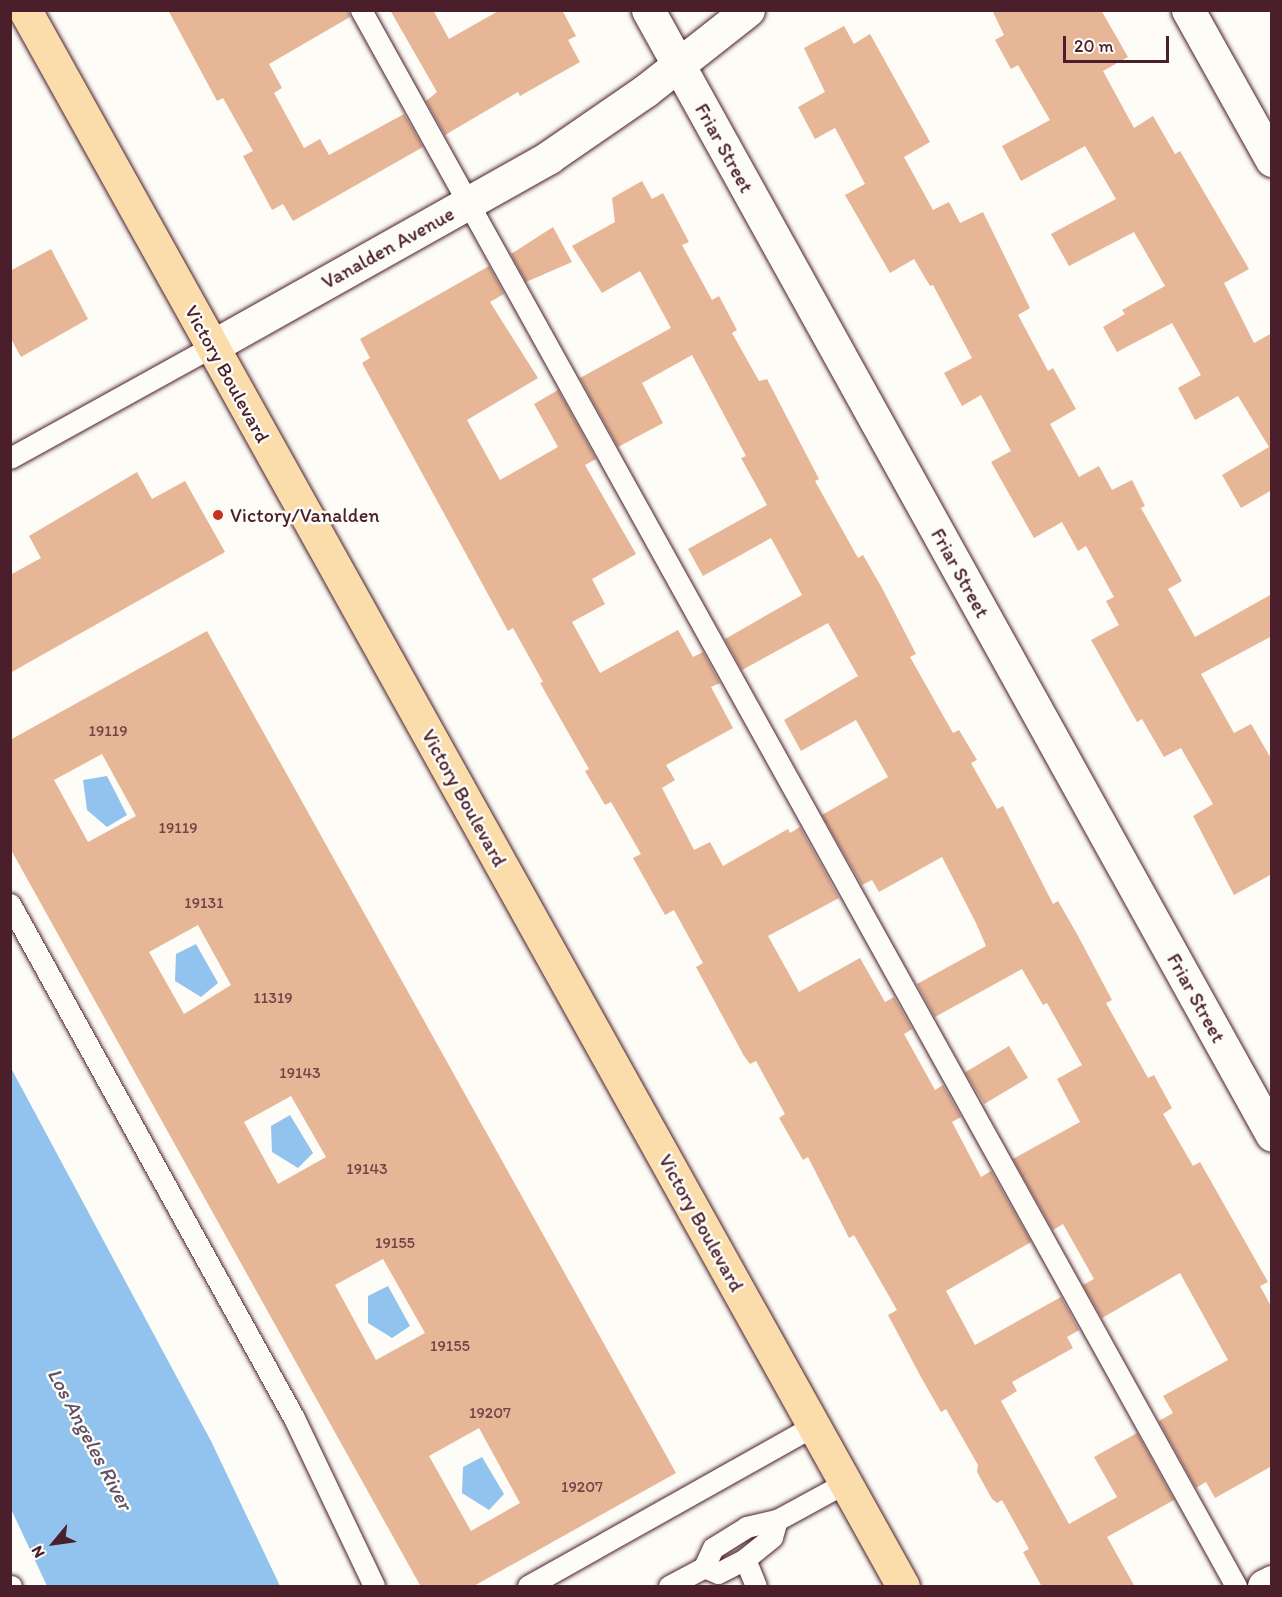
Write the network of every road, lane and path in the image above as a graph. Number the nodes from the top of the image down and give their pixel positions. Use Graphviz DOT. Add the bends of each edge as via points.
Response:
graph roads {
  1 [pos="25,10"];
  2 [pos="361,10"];
  3 [pos="648,10"];
  4 [pos="748,10"];
  5 [pos="1188,10"];
  6 [pos="679,66"];
  7 [pos="1272,160"];
  8 [pos="469,203"];
  9 [pos="211,347"];
  10 [pos="10,458"];
  11 [pos="10,904"];
  12 [pos="1272,1135"];
  13 [pos="813,1426"];
  14 [pos="845,1483"];
  15 [pos="777,1520"];
  16 [pos="745,1559"];
  17 [pos="704,1567"];
  18 [pos="1272,1582"];
  19 [pos="374,1587"];
  20 [pos="528,1587"];
  21 [pos="669,1587"];
  22 [pos="756,1587"];
  23 [pos="903,1587"];
  24 [pos="1236,1587"];
  25 [pos="1264,1587"];
  1 -- 9 [label="main road, Victory Boulevard"];
  2 -- 8 [label="lane"];
  3 -- 6 [label="street, Friar Street"];
  4 -- 6 [label="street, Vanalden Avenue"];
  5 -- 7 [label="street"];
  6 -- 8 [label="street, Vanalden Avenue" via="549,157"];
  6 -- 12 [label="street, Friar Street"];
  8 -- 9 [label="street, Vanalden Avenue"];
  8 -- 24 [label="lane"];
  9 -- 10 [label="lane, Vanalden Avenue"];
  9 -- 13 [label="main road, Victory Boulevard"];
  11 -- 19 [label="lane" via="272,1377"];
  13 -- 14 [label="main road, Victory Boulevard"];
  13 -- 20 [label="lane"];
  14 -- 15 [label="lane"];
  14 -- 23 [label="main road, Victory Boulevard"];
  15 -- 16 [label="lane" via="772,1537"];
  15 -- 17 [label="lane" via="746,1527 713,1548"];
  16 -- 17 [label="lane" via="718,1573"];
  16 -- 22 [label="lane"];
  17 -- 21 [label="lane"];
  18 -- 25 [label="street"];
}
